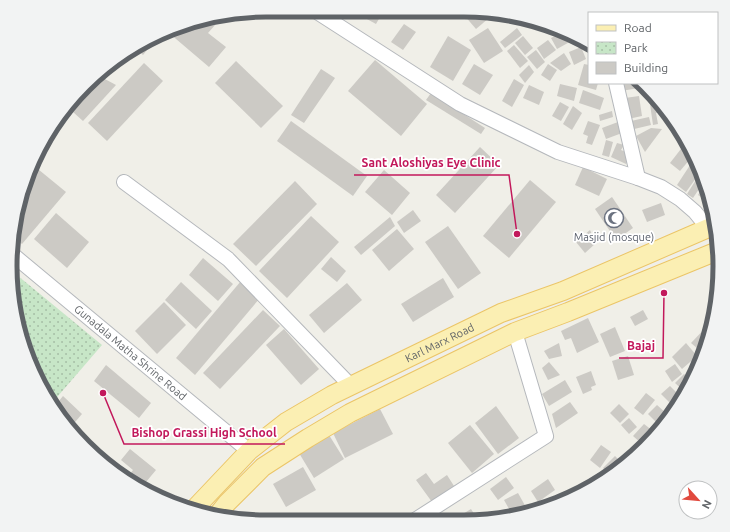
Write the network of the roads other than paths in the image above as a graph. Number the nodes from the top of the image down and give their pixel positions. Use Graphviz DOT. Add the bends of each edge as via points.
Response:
graph roads {
  1 [pos="325,17"];
  2 [pos="616,84"];
  3 [pos="638,178"];
  4 [pos="124,182"];
  5 [pos="710,227"];
  6 [pos="712,253"];
  7 [pos="17,259"];
  8 [pos="515,332"];
  9 [pos="351,386"];
  10 [pos="249,451"];
  11 [pos="197,506"];
  12 [pos="221,511"];
  13 [pos="423,515"];
  1 -- 3 [label="street" via="460,104 558,152"];
  2 -- 3 [label="street"];
  3 -- 5 [label="street" via="661,187 680,199"];
  4 -- 9 [label="street" via="228,259"];
  5 -- 9 [label="main road, Karl Marx Road" via="563,291 502,313"];
  6 -- 8 [label="main road, Karl Marx Road"];
  7 -- 10 [label="street, Gunadala Matha Shrine Road"];
  8 -- 12 [label="main road, Karl Marx Road" via="350,413 308,438 263,467"];
  8 -- 13 [label="street" via="546,436"];
  9 -- 10 [label="main road, Karl Marx Road" via="286,422"];
  10 -- 11 [label="main road, Karl Marx Road"];
}
